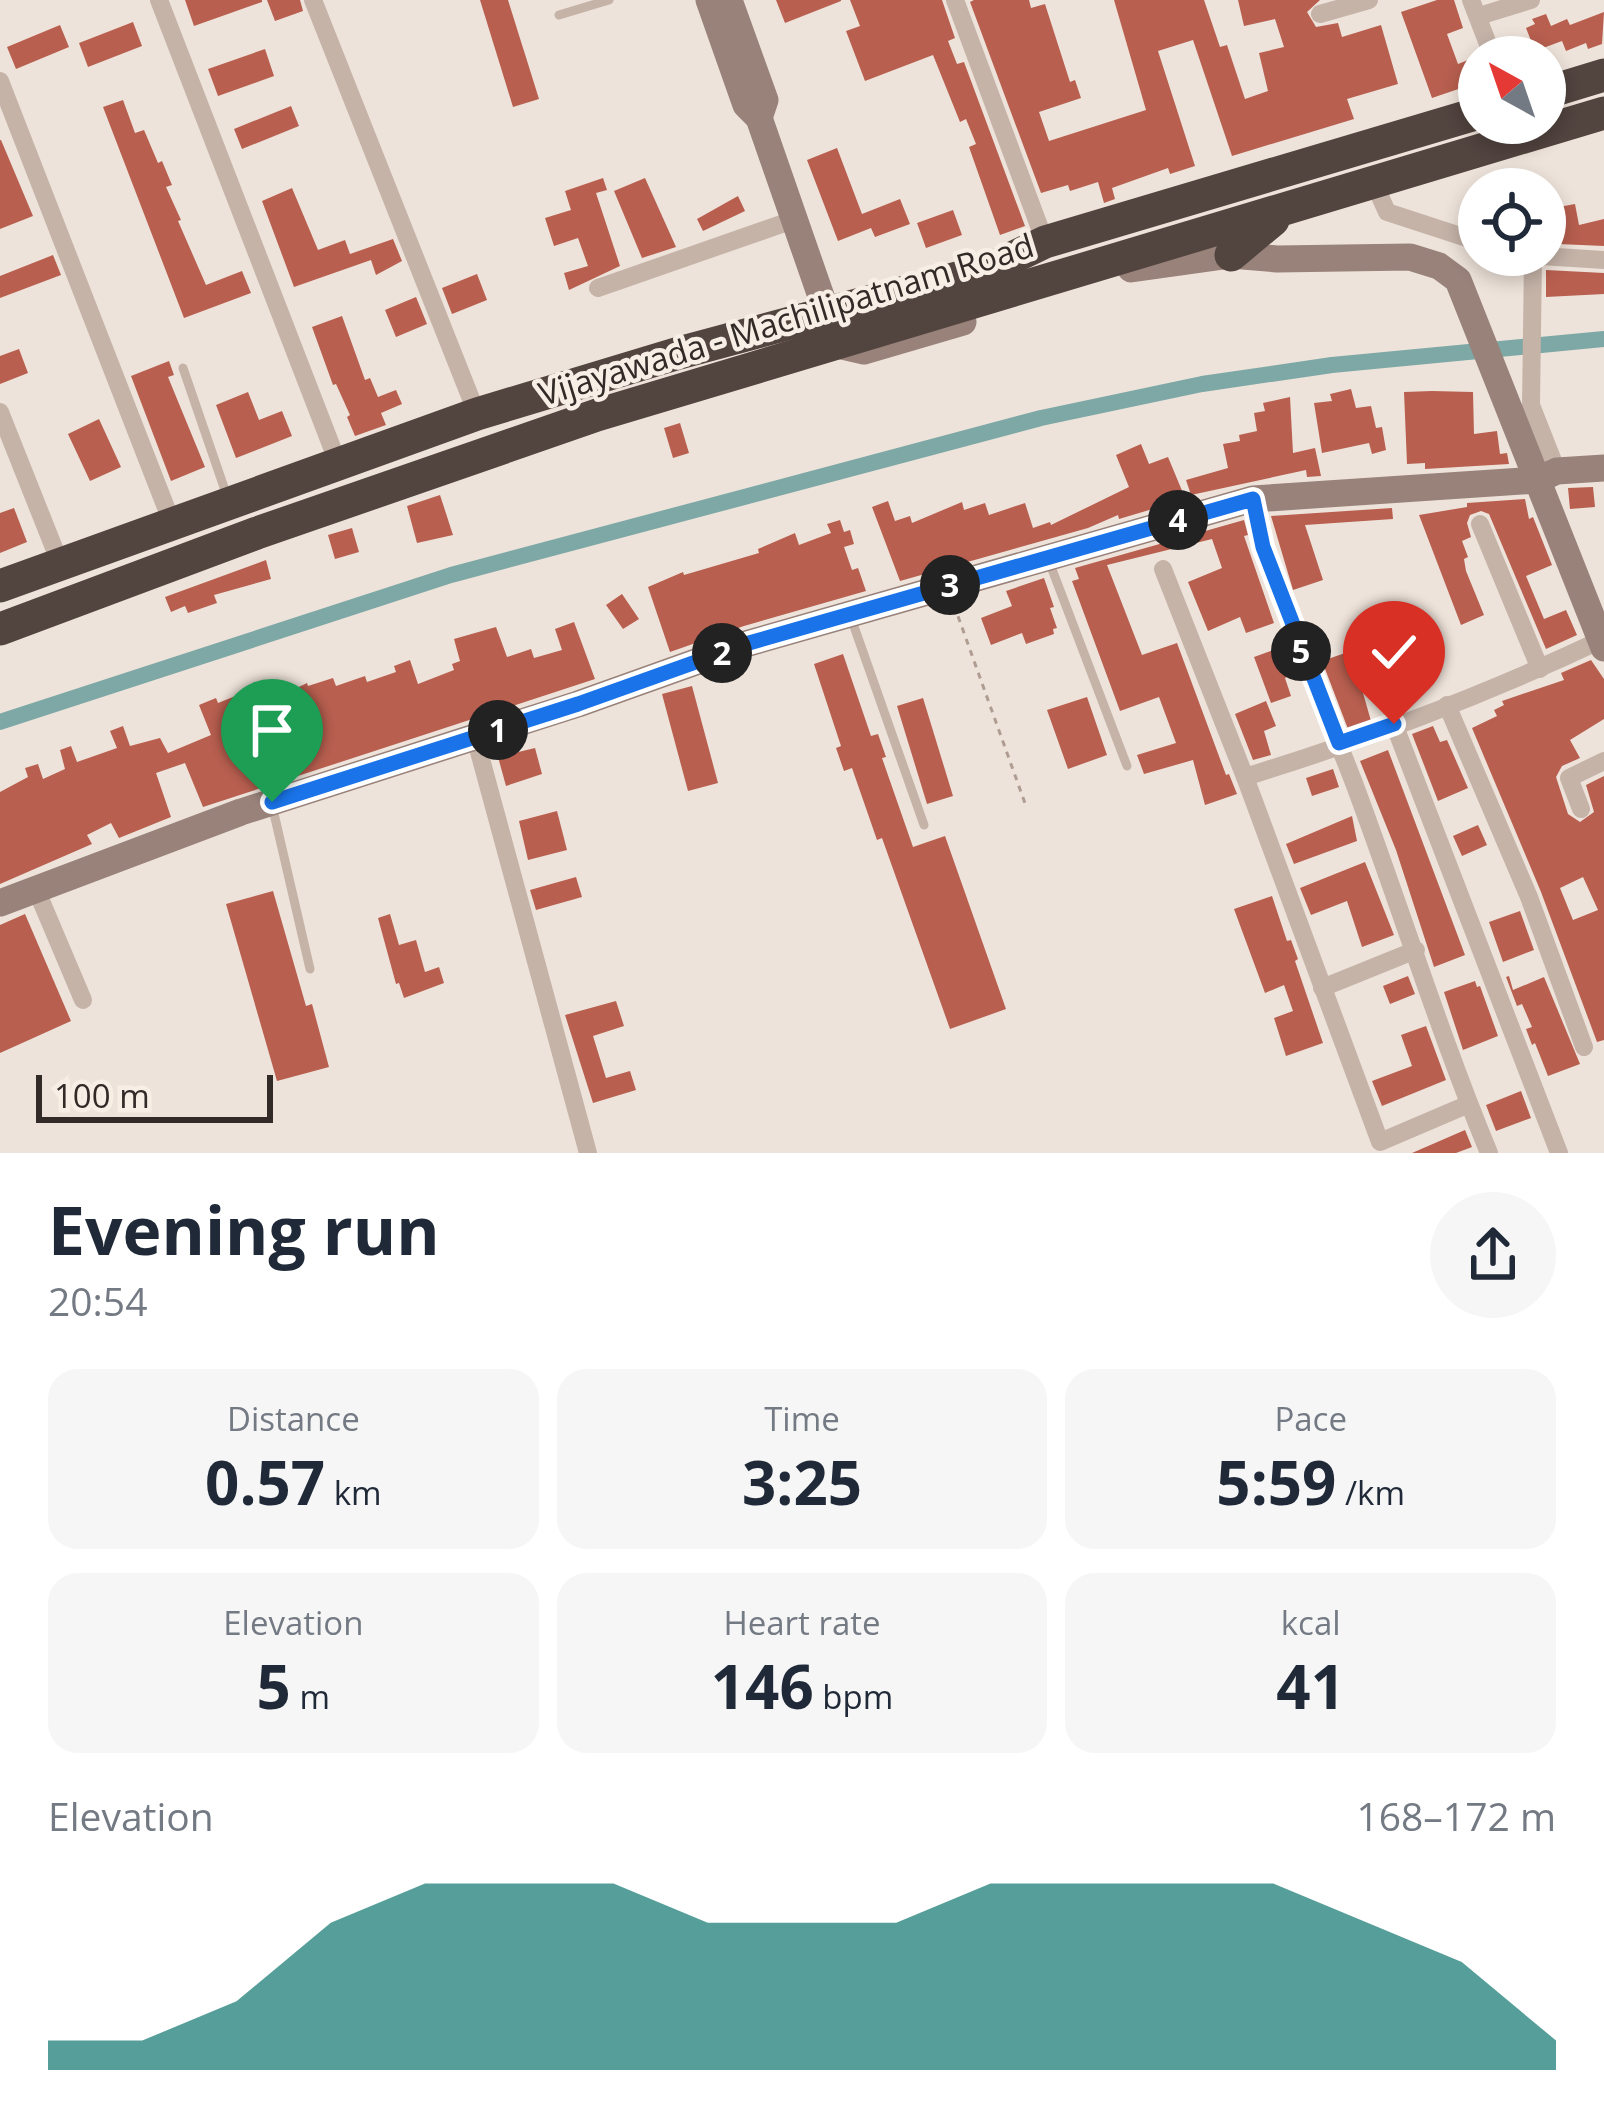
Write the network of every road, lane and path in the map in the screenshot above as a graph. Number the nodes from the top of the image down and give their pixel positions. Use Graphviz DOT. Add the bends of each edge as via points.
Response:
graph roads {
  1 [pos="158,0"];
  2 [pos="314,0"];
  3 [pos="608,0"];
  4 [pos="709,0"];
  5 [pos="729,0"];
  6 [pos="956,0"];
  7 [pos="1369,0"];
  8 [pos="1531,0"];
  9 [pos="1475,8"];
  10 [pos="1320,14"];
  11 [pos="560,16"];
  12 [pos="1604,75"];
  13 [pos="0,81"];
  14 [pos="1566,87"];
  15 [pos="1604,113"];
  16 [pos="759,118"];
  17 [pos="1458,119"];
  18 [pos="1376,185"];
  19 [pos="1302,207"];
  20 [pos="796,219"];
  21 [pos="1458,235"];
  22 [pos="1045,242"];
  23 [pos="1232,255"];
  24 [pos="1566,258"];
  25 [pos="1604,260"];
  26 [pos="1531,276"];
  27 [pos="598,288"];
  28 [pos="833,330"];
  29 [pos="679,353"];
  30 [pos="182,368"];
  31 [pos="685,389"];
  32 [pos="0,412"];
  33 [pos="477,414"];
  34 [pos="338,463"];
  35 [pos="1604,468"];
  36 [pos="1547,475"];
  37 [pos="1253,499"];
  38 [pos="230,504"];
  39 [pos="172,523"];
  40 [pos="1480,524"];
  41 [pos="1048,557"];
  42 [pos="60,562"];
  43 [pos="1163,569"];
  44 [pos="0,586"];
  45 [pos="948,586"];
  46 [pos="850,614"];
  47 [pos="0,629"];
  48 [pos="1602,644"];
  49 [pos="1540,669"];
  50 [pos="1447,705"];
  51 [pos="1394,724"];
  52 [pos="475,737"];
  53 [pos="1339,743"];
  54 [pos="1604,761"];
  55 [pos="1126,766"];
  56 [pos="1245,776"];
  57 [pos="272,802"];
  58 [pos="1026,806"];
  59 [pos="1581,809"];
  60 [pos="924,825"];
  61 [pos="36,889"];
  62 [pos="0,903"];
  63 [pos="1416,950"];
  64 [pos="310,969"];
  65 [pos="1322,988"];
  66 [pos="82,1000"];
  67 [pos="1584,1047"];
  68 [pos="1469,1104"];
  69 [pos="588,1153"];
  70 [pos="1489,1153"];
  71 [pos="1559,1153"];
  1 -- 34 [label="street"];
  2 -- 33 [label="street"];
  3 -- 11 [label="lane"];
  4 -- 16 [label="street" via="746,105"];
  5 -- 16 [label="street" via="765,100"];
  6 -- 22 [label="street"];
  7 -- 10 [label="street"];
  8 -- 9 [label="street"];
  12 -- 14 [label="highway"];
  13 -- 39 [label="street"];
  15 -- 18 [label="highway, Vijayawada - Machilipatnam Road"];
  16 -- 20 [label="street"];
  17 -- 22 [label="highway, Vijayawada - Machilipatnam Road"];
  18 -- 19 [label="highway, Vijayawada - Machilipatnam Road"];
  18 -- 21 [label="street" via="1387,212"];
  19 -- 23 [label="highway" via="1270,221"];
  19 -- 28 [label="highway, Vijayawada - Machilipatnam Road"];
  20 -- 27 [label="street"];
  20 -- 28 [label="street"];
  22 -- 28 [label="highway, Vijayawada - Machilipatnam Road"];
  23 -- 28 [label="street" via="1098,278 877,349 864,351"];
  23 -- 36 [label="street" via="1411,257 1439,266 1457,280 1526,448"];
  24 -- 25 [label="street"];
  26 -- 36 [label="street" via="1531,405"];
  28 -- 29 [label="highway, Vijayawada - Machilipatnam Road"];
  28 -- 31 [label="highway, Vijayawada - Machilipatnam Road"];
  29 -- 31 [label="highway"];
  29 -- 33 [label="highway, Vijayawada - Machilipatnam Road"];
  30 -- 38 [label="lane"];
  31 -- 47 [label="highway, Vijayawada - Machilipatnam Road" via="430,471"];
  32 -- 42 [label="street"];
  33 -- 34 [label="highway, Vijayawada - Machilipatnam Road"];
  34 -- 38 [label="highway, Vijayawada - Machilipatnam Road"];
  35 -- 36 [label="street"];
  36 -- 37 [label="street"];
  36 -- 48 [label="street"];
  37 -- 41 [label="street"];
  37 -- 53 [label="street" via="1263,547"];
  38 -- 39 [label="highway, Vijayawada - Machilipatnam Road"];
  39 -- 42 [label="highway, Vijayawada - Machilipatnam Road"];
  40 -- 49 [label="street"];
  41 -- 45 [label="street"];
  41 -- 55 [label="lane"];
  42 -- 44 [label="highway, Vijayawada - Machilipatnam Road"];
  43 -- 56 [label="street"];
  45 -- 46 [label="street"];
  45 -- 58 [label="path"];
  46 -- 52 [label="street"];
  46 -- 60 [label="lane"];
  48 -- 49 [label="street"];
  49 -- 50 [label="street"];
  50 -- 51 [label="street"];
  50 -- 67 [label="street"];
  51 -- 53 [label="street"];
  51 -- 71 [label="street"];
  52 -- 57 [label="street"];
  52 -- 69 [label="street"];
  53 -- 56 [label="street"];
  53 -- 63 [label="street"];
  54 -- 59 [label="street" via="1569,778"];
  56 -- 65 [label="street"];
  57 -- 61 [label="street"];
  57 -- 64 [label="lane"];
  61 -- 62 [label="street"];
  61 -- 66 [label="street"];
  63 -- 65 [label="street"];
  63 -- 68 [label="street"];
  65 -- 68 [label="street" via="1379,1142"];
  68 -- 70 [label="street"];
}
